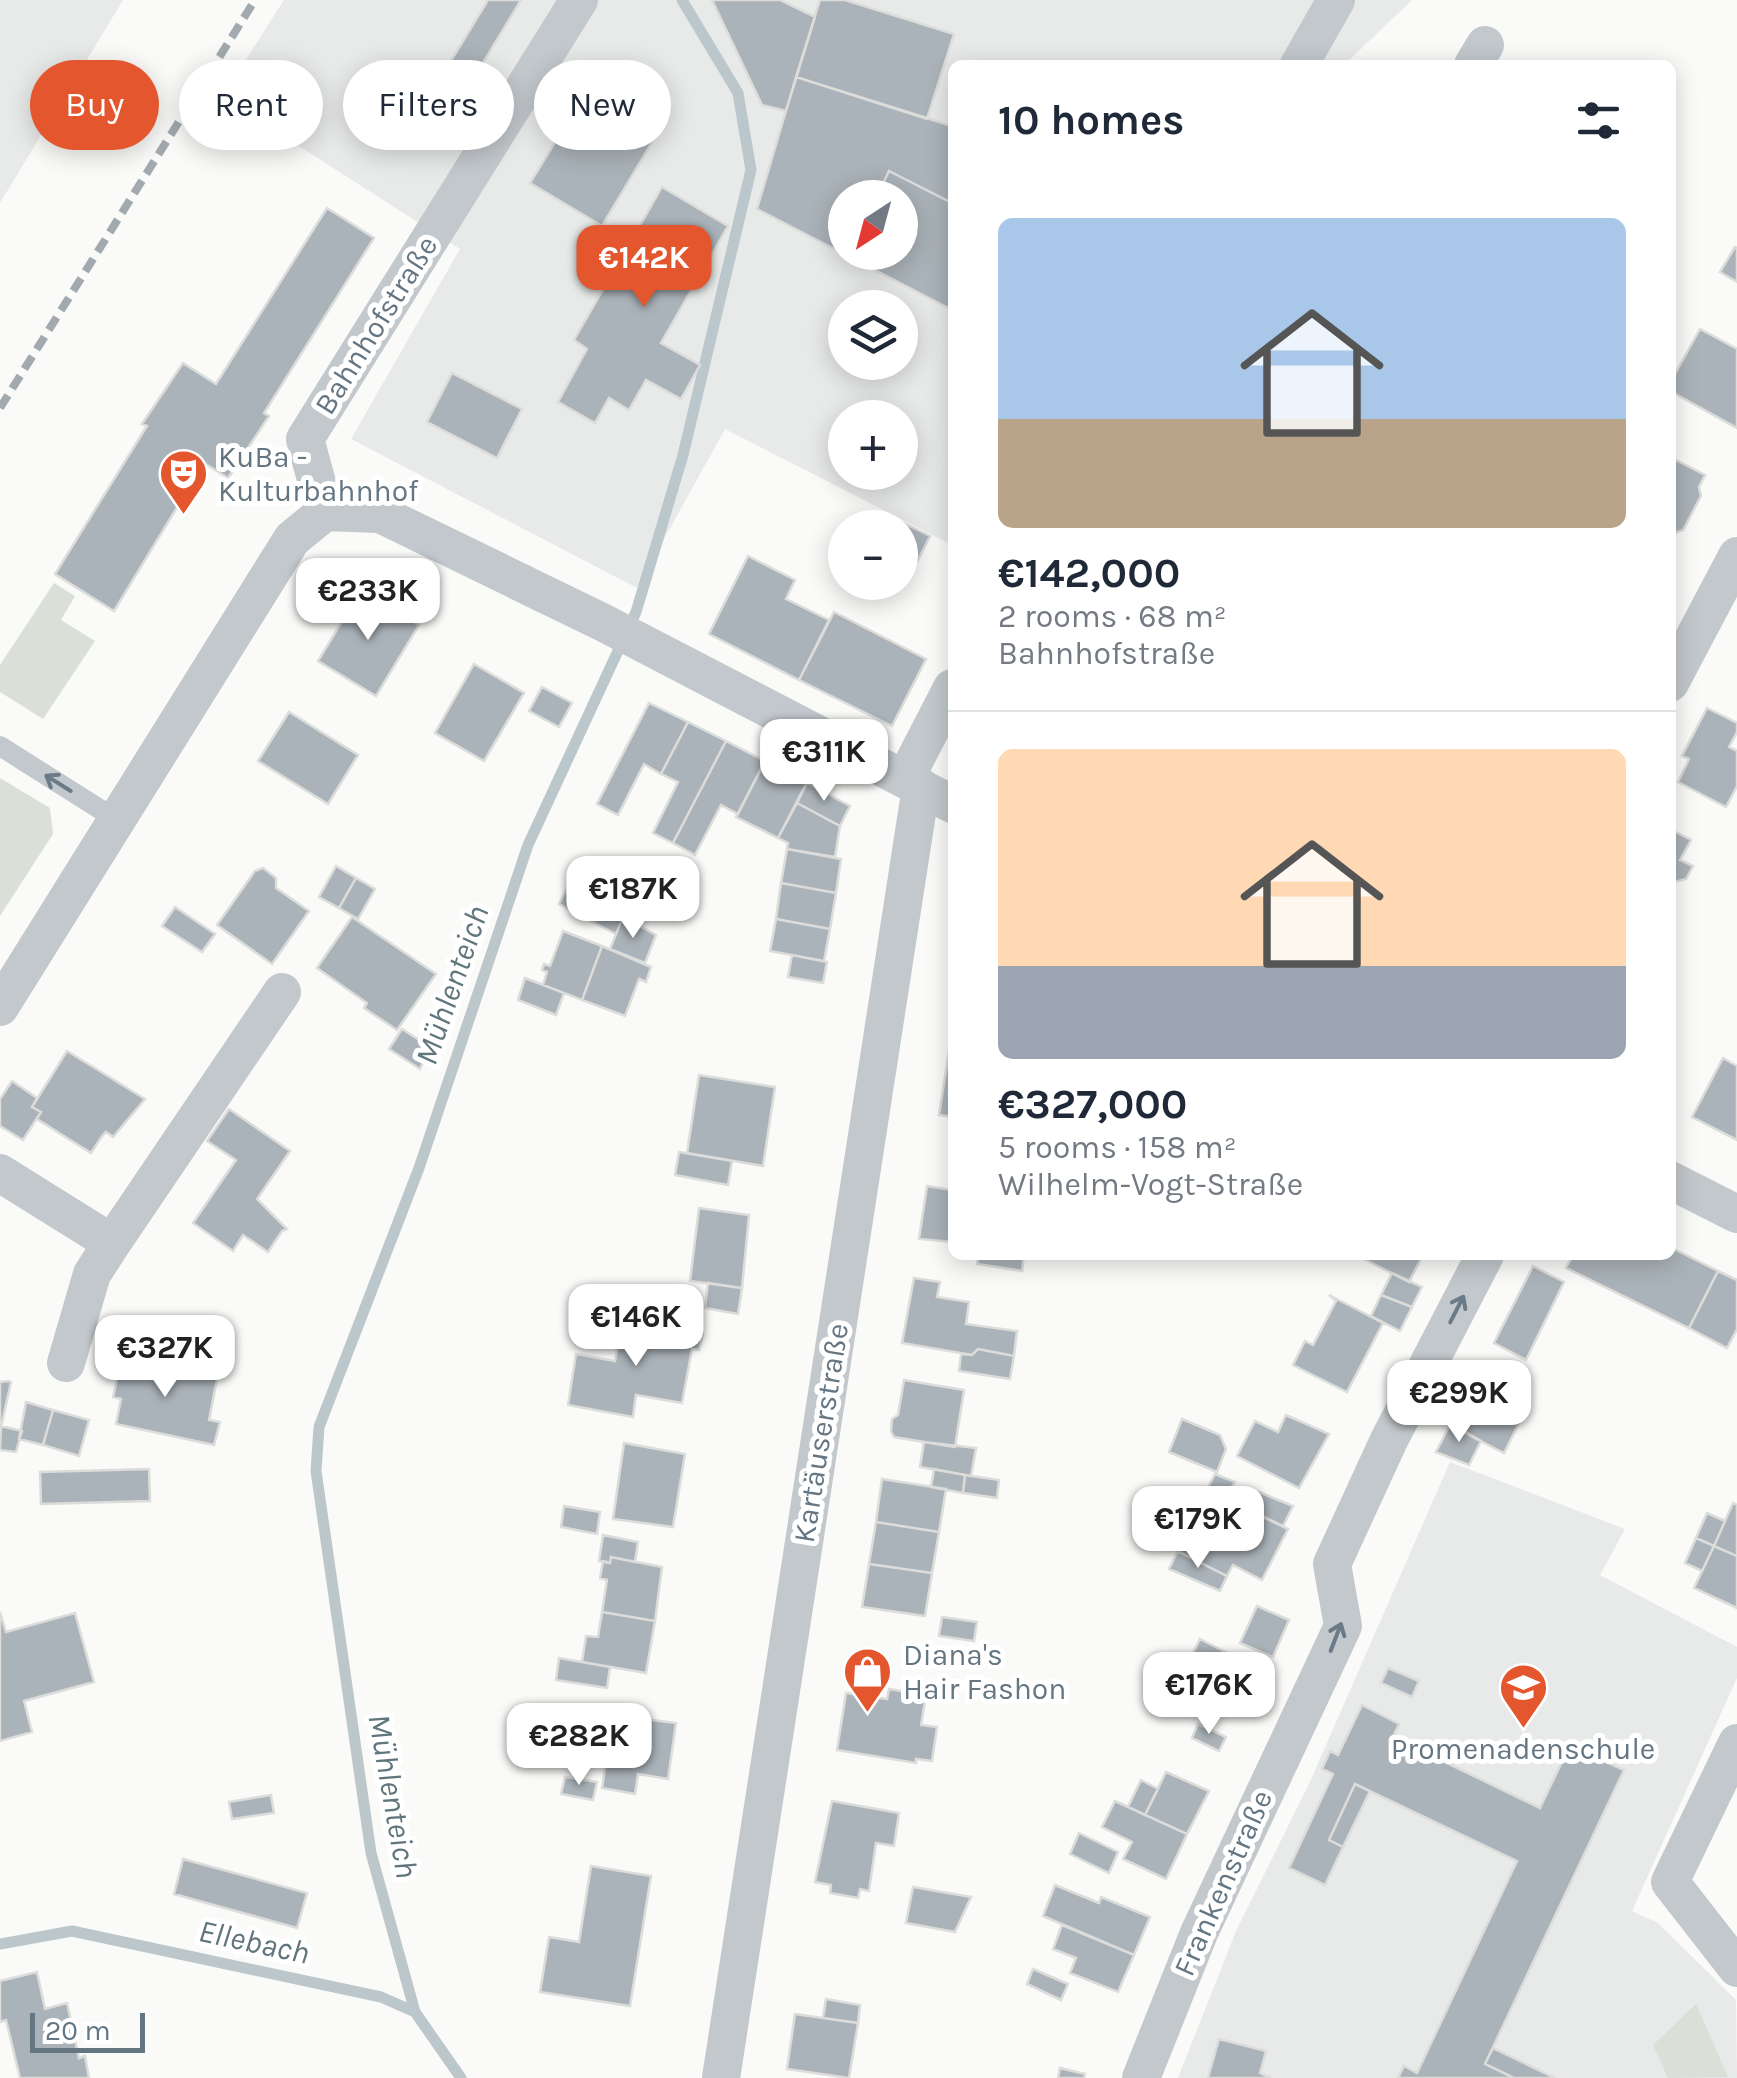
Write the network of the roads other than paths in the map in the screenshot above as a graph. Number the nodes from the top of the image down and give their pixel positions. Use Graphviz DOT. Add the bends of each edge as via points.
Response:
graph roads {
  1 [pos="580,0"];
  2 [pos="1336,0"];
  3 [pos="1302,60"];
  4 [pos="325,512"];
  5 [pos="1737,556"];
  6 [pos="1676,672"];
  7 [pos="948,704"];
  8 [pos="0,746"];
  9 [pos="926,790"];
  10 [pos="117,820"];
  11 [pos="282,992"];
  12 [pos="0,1007"];
  13 [pos="0,1173"];
  14 [pos="1676,1183"];
  15 [pos="1737,1214"];
  16 [pos="112,1244"];
  17 [pos="1482,1260"];
  18 [pos="66,1363"];
  19 [pos="1737,1743"];
  20 [pos="1737,1968"];
  21 [pos="721,2078"];
  22 [pos="1141,2078"];
  1 -- 4 [label="street, Bahnhofstraße" via="305,439"];
  2 -- 3 [label="street"];
  4 -- 9 [label="street" via="380,514"];
  4 -- 10 [label="street" via="292,540"];
  5 -- 6 [label="street"];
  7 -- 9 [label="street, Kartäuserstraße"];
  10 -- 8 [label="lane, one-way"];
  9 -- 21 [label="street, Kartäuserstraße"];
  10 -- 12 [label="street"];
  11 -- 16 [label="street"];
  13 -- 16 [label="street"];
  14 -- 15 [label="street"];
  16 -- 18 [label="street" via="92,1274"];
  22 -- 17 [label="street, Frankenstraße, one-way" via="1199,1932 1343,1626 1332,1564"];
  19 -- 20 [label="street" via="1670,1882"];
}
